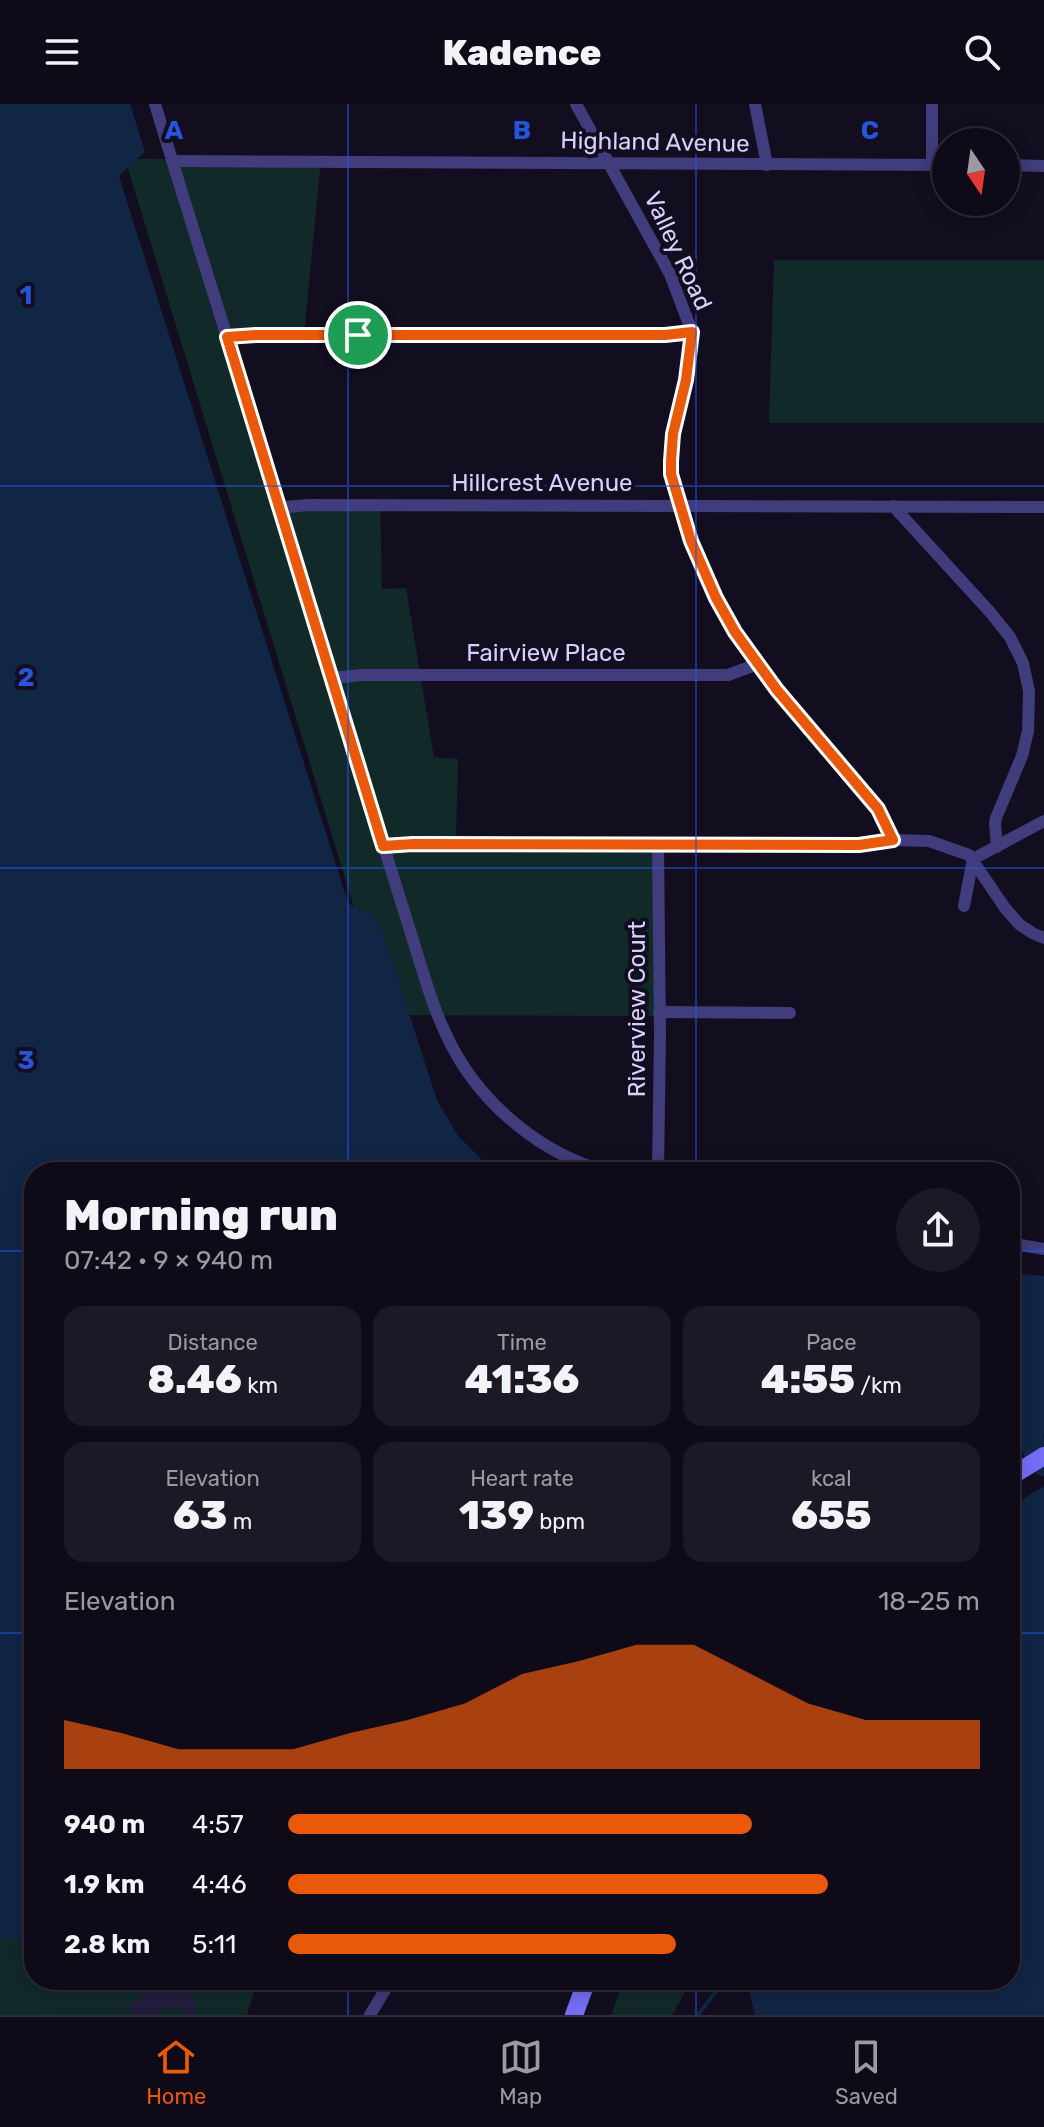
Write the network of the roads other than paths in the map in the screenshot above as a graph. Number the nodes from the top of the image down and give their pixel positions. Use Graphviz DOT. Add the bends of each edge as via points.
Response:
graph roads {
  1 [pos="155,104"];
  2 [pos="576,104"];
  3 [pos="755,104"];
  4 [pos="932,104"];
  5 [pos="932,128"];
  6 [pos="172,161"];
  7 [pos="609,163"];
  8 [pos="767,165"];
  9 [pos="932,165"];
  10 [pos="1020,165"];
  11 [pos="1044,166"];
  12 [pos="692,332"];
  13 [pos="227,337"];
  14 [pos="680,506"];
  15 [pos="893,506"];
  16 [pos="1044,507"];
  17 [pos="280,508"];
  18 [pos="758,664"];
  19 [pos="332,678"];
  20 [pos="1044,821"];
  21 [pos="893,840"];
  22 [pos="658,845"];
  23 [pos="383,846"];
  24 [pos="997,847"];
  25 [pos="973,859"];
  26 [pos="964,906"];
  27 [pos="1044,938"];
  28 [pos="659,1012"];
  29 [pos="790,1013"];
  30 [pos="579,1162"];
  31 [pos="658,1162"];
  32 [pos="1020,1245"];
  33 [pos="1044,1249"];
  34 [pos="385,1990"];
  35 [pos="583,1990"];
  36 [pos="370,2015"];
  37 [pos="574,2015"];
  1 -- 6 [label="street"];
  2 -- 7 [label="street, Valley Road"];
  3 -- 8 [label="street"];
  4 -- 5 [label="street"];
  6 -- 7 [label="street, Highland Avenue"];
  6 -- 13 [label="street"];
  7 -- 8 [label="street, Highland Avenue"];
  7 -- 12 [label="street, Valley Road" via="670,274"];
  8 -- 9 [label="street, Highland Avenue"];
  10 -- 11 [label="street"];
  12 -- 13 [label="street"];
  12 -- 14 [label="street, Valley Road" via="671,461"];
  13 -- 17 [label="street"];
  14 -- 15 [label="street, Hillcrest Avenue"];
  14 -- 17 [label="street, Hillcrest Avenue"];
  14 -- 18 [label="street, Valley Road" via="716,598"];
  15 -- 16 [label="street, Hillcrest Avenue"];
  15 -- 24 [label="street" via="990,612 1023,663 1028,731 996,818"];
  17 -- 19 [label="street"];
  18 -- 19 [label="street, Fairview Place" via="728,675"];
  18 -- 21 [label="street, Valley Road" via="878,809"];
  19 -- 23 [label="street"];
  20 -- 24 [label="street"];
  21 -- 22 [label="street" via="859,845"];
  21 -- 25 [label="street" via="929,841"];
  22 -- 23 [label="street"];
  22 -- 28 [label="street, Riverview Court"];
  23 -- 30 [label="street" via="436,1014 465,1069 535,1138"];
  24 -- 25 [label="street"];
  25 -- 26 [label="street"];
  25 -- 27 [label="street" via="1020,925"];
  28 -- 29 [label="street"];
  28 -- 31 [label="street, Riverview Court"];
  32 -- 33 [label="street"];
  34 -- 36 [label="street"];
  35 -- 37 [label="street"];
}
